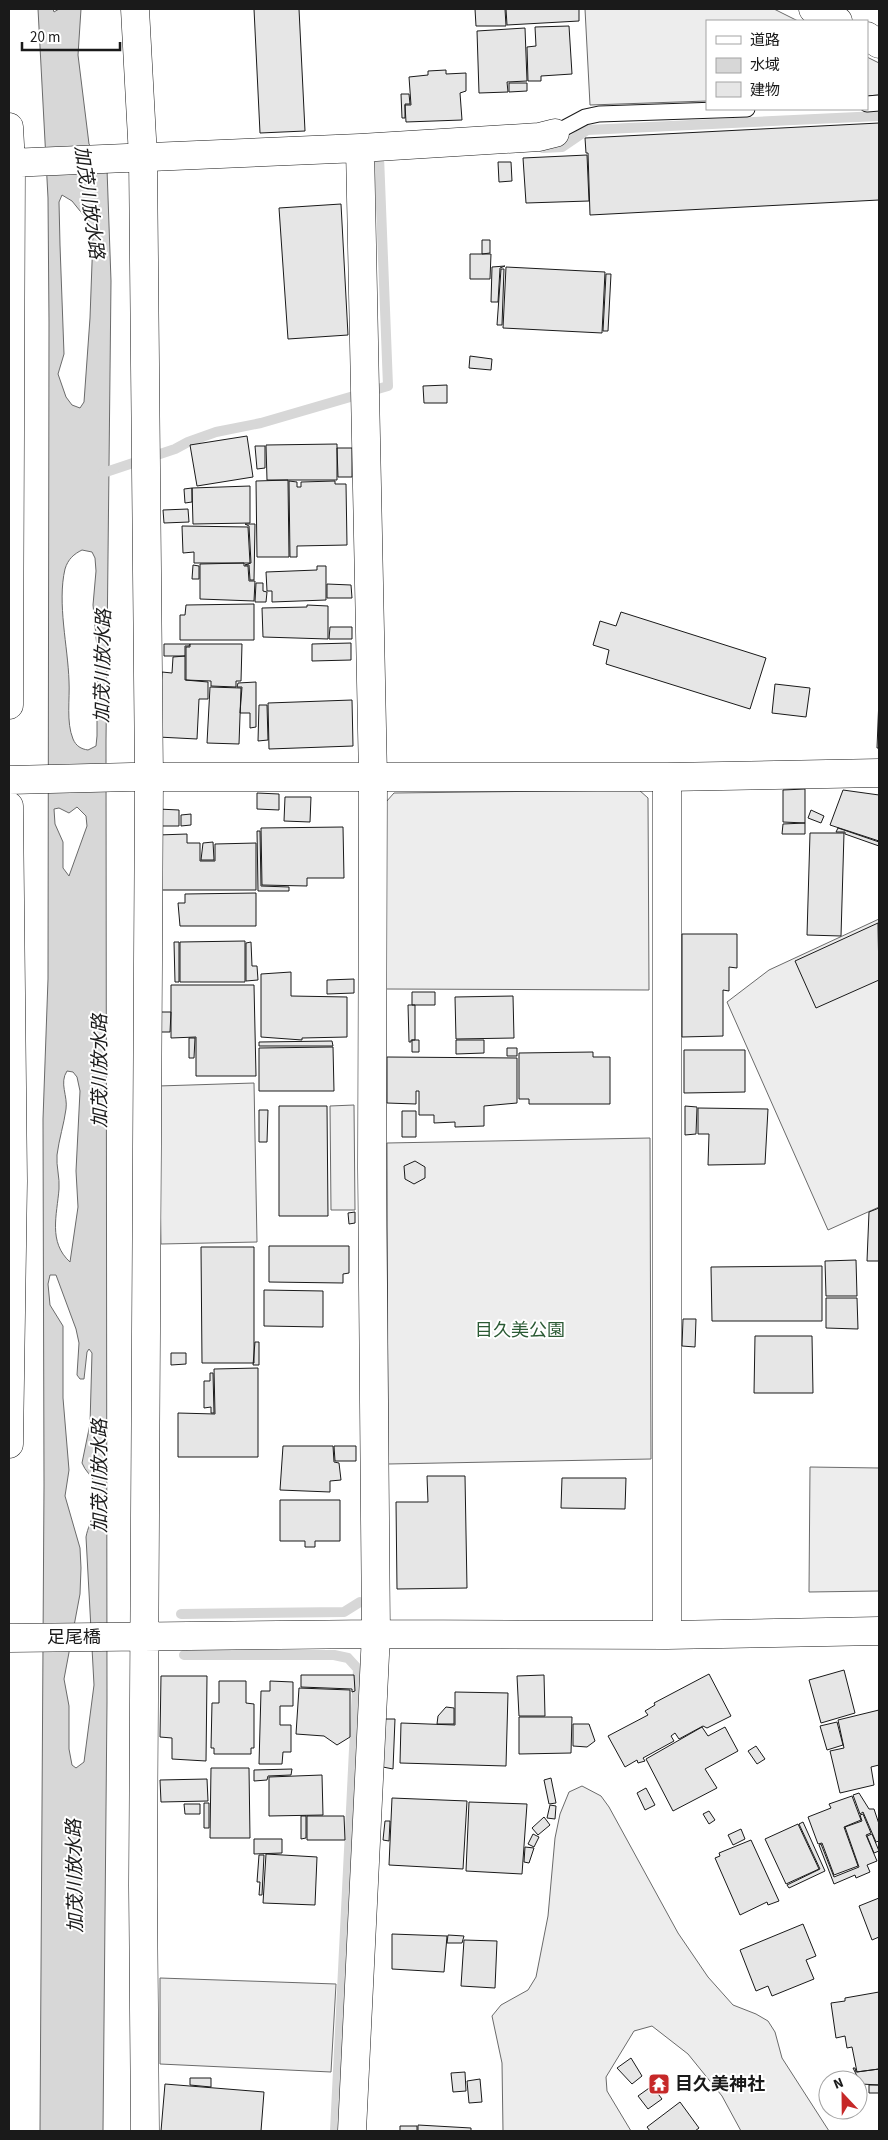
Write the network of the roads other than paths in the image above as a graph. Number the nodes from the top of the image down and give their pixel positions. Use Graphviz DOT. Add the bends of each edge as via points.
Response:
graph roads {
  1 [pos="135,9"];
  2 [pos="813,9"];
  3 [pos="836,20"];
  4 [pos="868,37"];
  5 [pos="879,44"];
  6 [pos="718,110"];
  7 [pos="9,127"];
  8 [pos="555,133"];
  9 [pos="360,148"];
  10 [pos="136,158"];
  11 [pos="14,163"];
  12 [pos="9,705"];
  13 [pos="879,773"];
  14 [pos="140,777"];
  15 [pos="373,777"];
  16 [pos="667,777"];
  17 [pos="22,780"];
  18 [pos="9,806"];
  19 [pos="9,1444"];
  20 [pos="879,1631"];
  21 [pos="376,1634"];
  22 [pos="667,1636"];
  23 [pos="136,1637"];
  24 [pos="15,1638"];
  25 [pos="145,2131"];
  26 [pos="352,2131"];
  1 -- 10 [label="street"];
  2 -- 3 [label="street"];
  4 -- 5 [label="street"];
  6 -- 8 [label="lane" via="600,114 585,117"];
  7 -- 11 [label="street"];
  8 -- 9 [label="street" via="539,137"];
  9 -- 10 [label="street"];
  9 -- 15 [label="street"];
  10 -- 11 [label="street"];
  10 -- 14 [label="street"];
  11 -- 12 [label="street"];
  13 -- 16 [label="street"];
  14 -- 15 [label="street"];
  14 -- 17 [label="street"];
  14 -- 23 [label="street"];
  15 -- 16 [label="street"];
  15 -- 21 [label="street"];
  16 -- 22 [label="street"];
  18 -- 19 [label="street" via="13,1180"];
  20 -- 22 [label="street, 足尾橋"];
  21 -- 22 [label="street, 足尾橋"];
  21 -- 23 [label="street, 足尾橋"];
  21 -- 26 [label="street"];
  23 -- 24 [label="street, 足尾橋"];
  23 -- 25 [label="street"];
}
